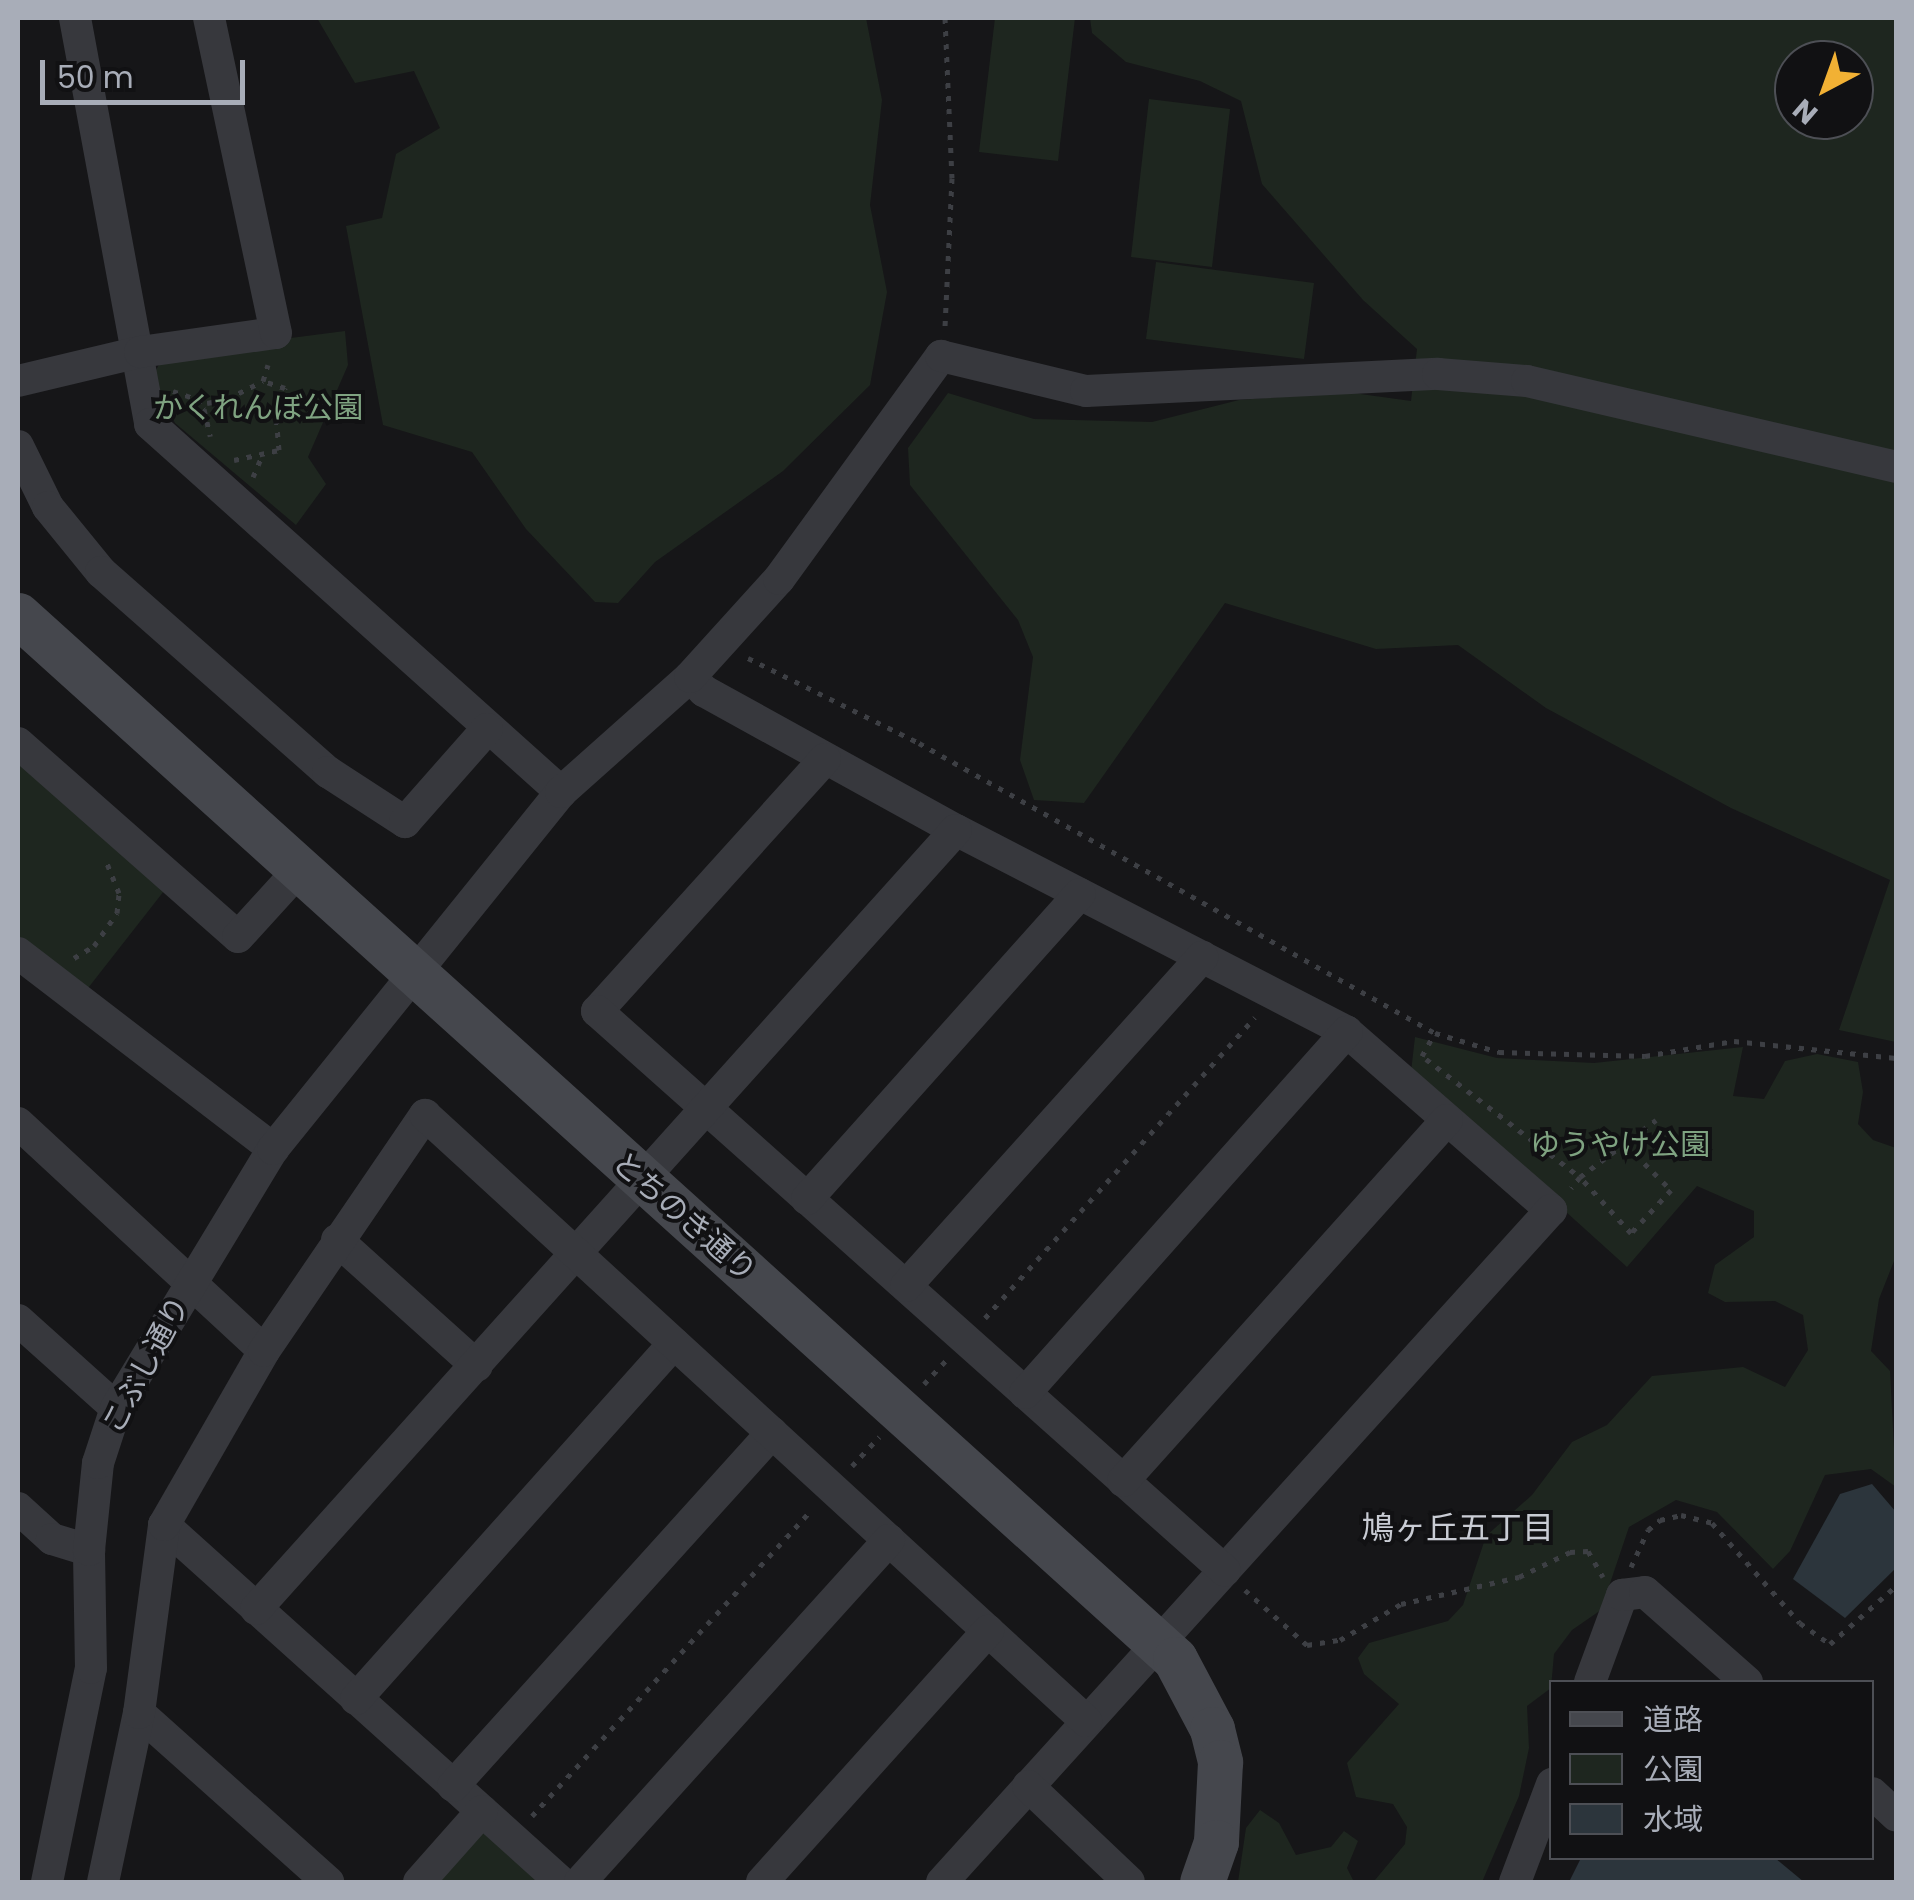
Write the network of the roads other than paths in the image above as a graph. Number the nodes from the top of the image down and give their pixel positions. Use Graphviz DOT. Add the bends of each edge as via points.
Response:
graph roads {
  1 [pos="75,18"];
  2 [pos="208,18"];
  3 [pos="140,352"];
  4 [pos="18,381"];
  5 [pos="18,446"];
  6 [pos="1896,467"];
  7 [pos="18,615"];
  8 [pos="690,677"];
  9 [pos="487,729"];
  10 [pos="18,743"];
  11 [pos="825,759"];
  12 [pos="561,792"];
  13 [pos="956,830"];
  14 [pos="298,871"];
  15 [pos="1080,894"];
  16 [pos="18,954"];
  17 [pos="1202,957"];
  18 [pos="414,977"];
  19 [pos="1347,1032"];
  20 [pos="708,1110"];
  21 [pos="1447,1120"];
  22 [pos="18,1123"];
  23 [pos="273,1149"];
  24 [pos="642,1180"];
  25 [pos="808,1199"];
  26 [pos="337,1240"];
  27 [pos="578,1255"];
  28 [pos="190,1283"];
  29 [pos="906,1286"];
  30 [pos="18,1320"];
  31 [pos="674,1343"];
  32 [pos="264,1351"];
  33 [pos="477,1366"];
  34 [pos="1026,1393"];
  35 [pos="116,1408"];
  36 [pos="772,1433"];
  37 [pos="1123,1480"];
  38 [pos="18,1508"];
  39 [pos="164,1525"];
  40 [pos="889,1540"];
  41 [pos="89,1550"];
  42 [pos="1225,1571"];
  43 [pos="256,1609"];
  44 [pos="988,1632"];
  45 [pos="1158,1642"];
  46 [pos="1591,1680"];
  47 [pos="1745,1680"];
  48 [pos="356,1698"];
  49 [pos="139,1712"];
  50 [pos="1086,1721"];
  51 [pos="454,1786"];
  52 [pos="1028,1786"];
  53 [pos="1549,1792"];
  54 [pos="1874,1795"];
  55 [pos="482,1811"];
  56 [pos="1896,1815"];
  57 [pos="47,1882"];
  58 [pos="103,1882"];
  59 [pos="328,1882"];
  60 [pos="419,1882"];
  61 [pos="561,1882"];
  62 [pos="580,1882"];
  63 [pos="762,1882"];
  64 [pos="942,1882"];
  65 [pos="1129,1882"];
  66 [pos="1202,1882"];
  67 [pos="1514,1882"];
  1 -- 3 [label="street"];
  2 -- 3 [label="street" via="276,332"];
  3 -- 4 [label="street"];
  3 -- 9 [label="street" via="150,424"];
  5 -- 9 [label="street" via="48,507 100,572 328,772 405,822"];
  6 -- 8 [label="street, こぶし通り" via="1527,381 1438,374 1086,391 941,356 779,580"];
  7 -- 14 [label="street, とちのき通り"];
  8 -- 11 [label="street"];
  8 -- 12 [label="street, こぶし通り"];
  9 -- 12 [label="street"];
  10 -- 14 [label="street" via="238,937"];
  11 -- 13 [label="street"];
  11 -- 20 [label="street" via="597,1010"];
  12 -- 18 [label="street, こぶし通り"];
  13 -- 15 [label="street"];
  13 -- 20 [label="street"];
  14 -- 18 [label="street, とちのき通り"];
  15 -- 17 [label="street"];
  15 -- 25 [label="street"];
  16 -- 23 [label="street"];
  17 -- 19 [label="street"];
  17 -- 29 [label="street"];
  18 -- 23 [label="street, こぶし通り"];
  18 -- 24 [label="street, とちのき通り"];
  19 -- 21 [label="street"];
  19 -- 34 [label="street"];
  20 -- 24 [label="street"];
  20 -- 25 [label="street"];
  21 -- 37 [label="street"];
  21 -- 42 [label="street" via="1551,1210"];
  22 -- 28 [label="street"];
  23 -- 28 [label="street, こぶし通り"];
  24 -- 27 [label="street"];
  24 -- 45 [label="street, とちのき通り"];
  25 -- 29 [label="street"];
  26 -- 27 [label="street" via="425,1115"];
  26 -- 32 [label="street"];
  26 -- 33 [label="street"];
  27 -- 31 [label="street"];
  27 -- 33 [label="street"];
  28 -- 32 [label="street"];
  28 -- 35 [label="street, こぶし通り"];
  29 -- 34 [label="street"];
  30 -- 35 [label="street"];
  31 -- 36 [label="street"];
  31 -- 48 [label="street"];
  32 -- 39 [label="street"];
  33 -- 43 [label="street"];
  34 -- 37 [label="street"];
  35 -- 41 [label="street, こぶし通り" via="98,1463"];
  36 -- 40 [label="street"];
  36 -- 51 [label="street"];
  37 -- 42 [label="street"];
  38 -- 41 [label="street" via="52,1539"];
  39 -- 43 [label="street"];
  39 -- 49 [label="street"];
  40 -- 44 [label="street"];
  40 -- 62 [label="street"];
  41 -- 57 [label="street, こぶし通り" via="91,1668"];
  42 -- 45 [label="street"];
  43 -- 48 [label="street"];
  44 -- 50 [label="street"];
  44 -- 63 [label="street"];
  45 -- 50 [label="street"];
  45 -- 66 [label="street, とちのき通り" via="1194,1690 1220,1762 1216,1842"];
  46 -- 47 [label="street" via="1622,1595 1645,1592"];
  48 -- 51 [label="street"];
  49 -- 58 [label="street"];
  49 -- 59 [label="street"];
  50 -- 52 [label="street"];
  51 -- 55 [label="street"];
  52 -- 64 [label="street"];
  52 -- 65 [label="street"];
  53 -- 67 [label="street"];
  54 -- 56 [label="street"];
  55 -- 60 [label="street"];
  55 -- 61 [label="street"];
}
